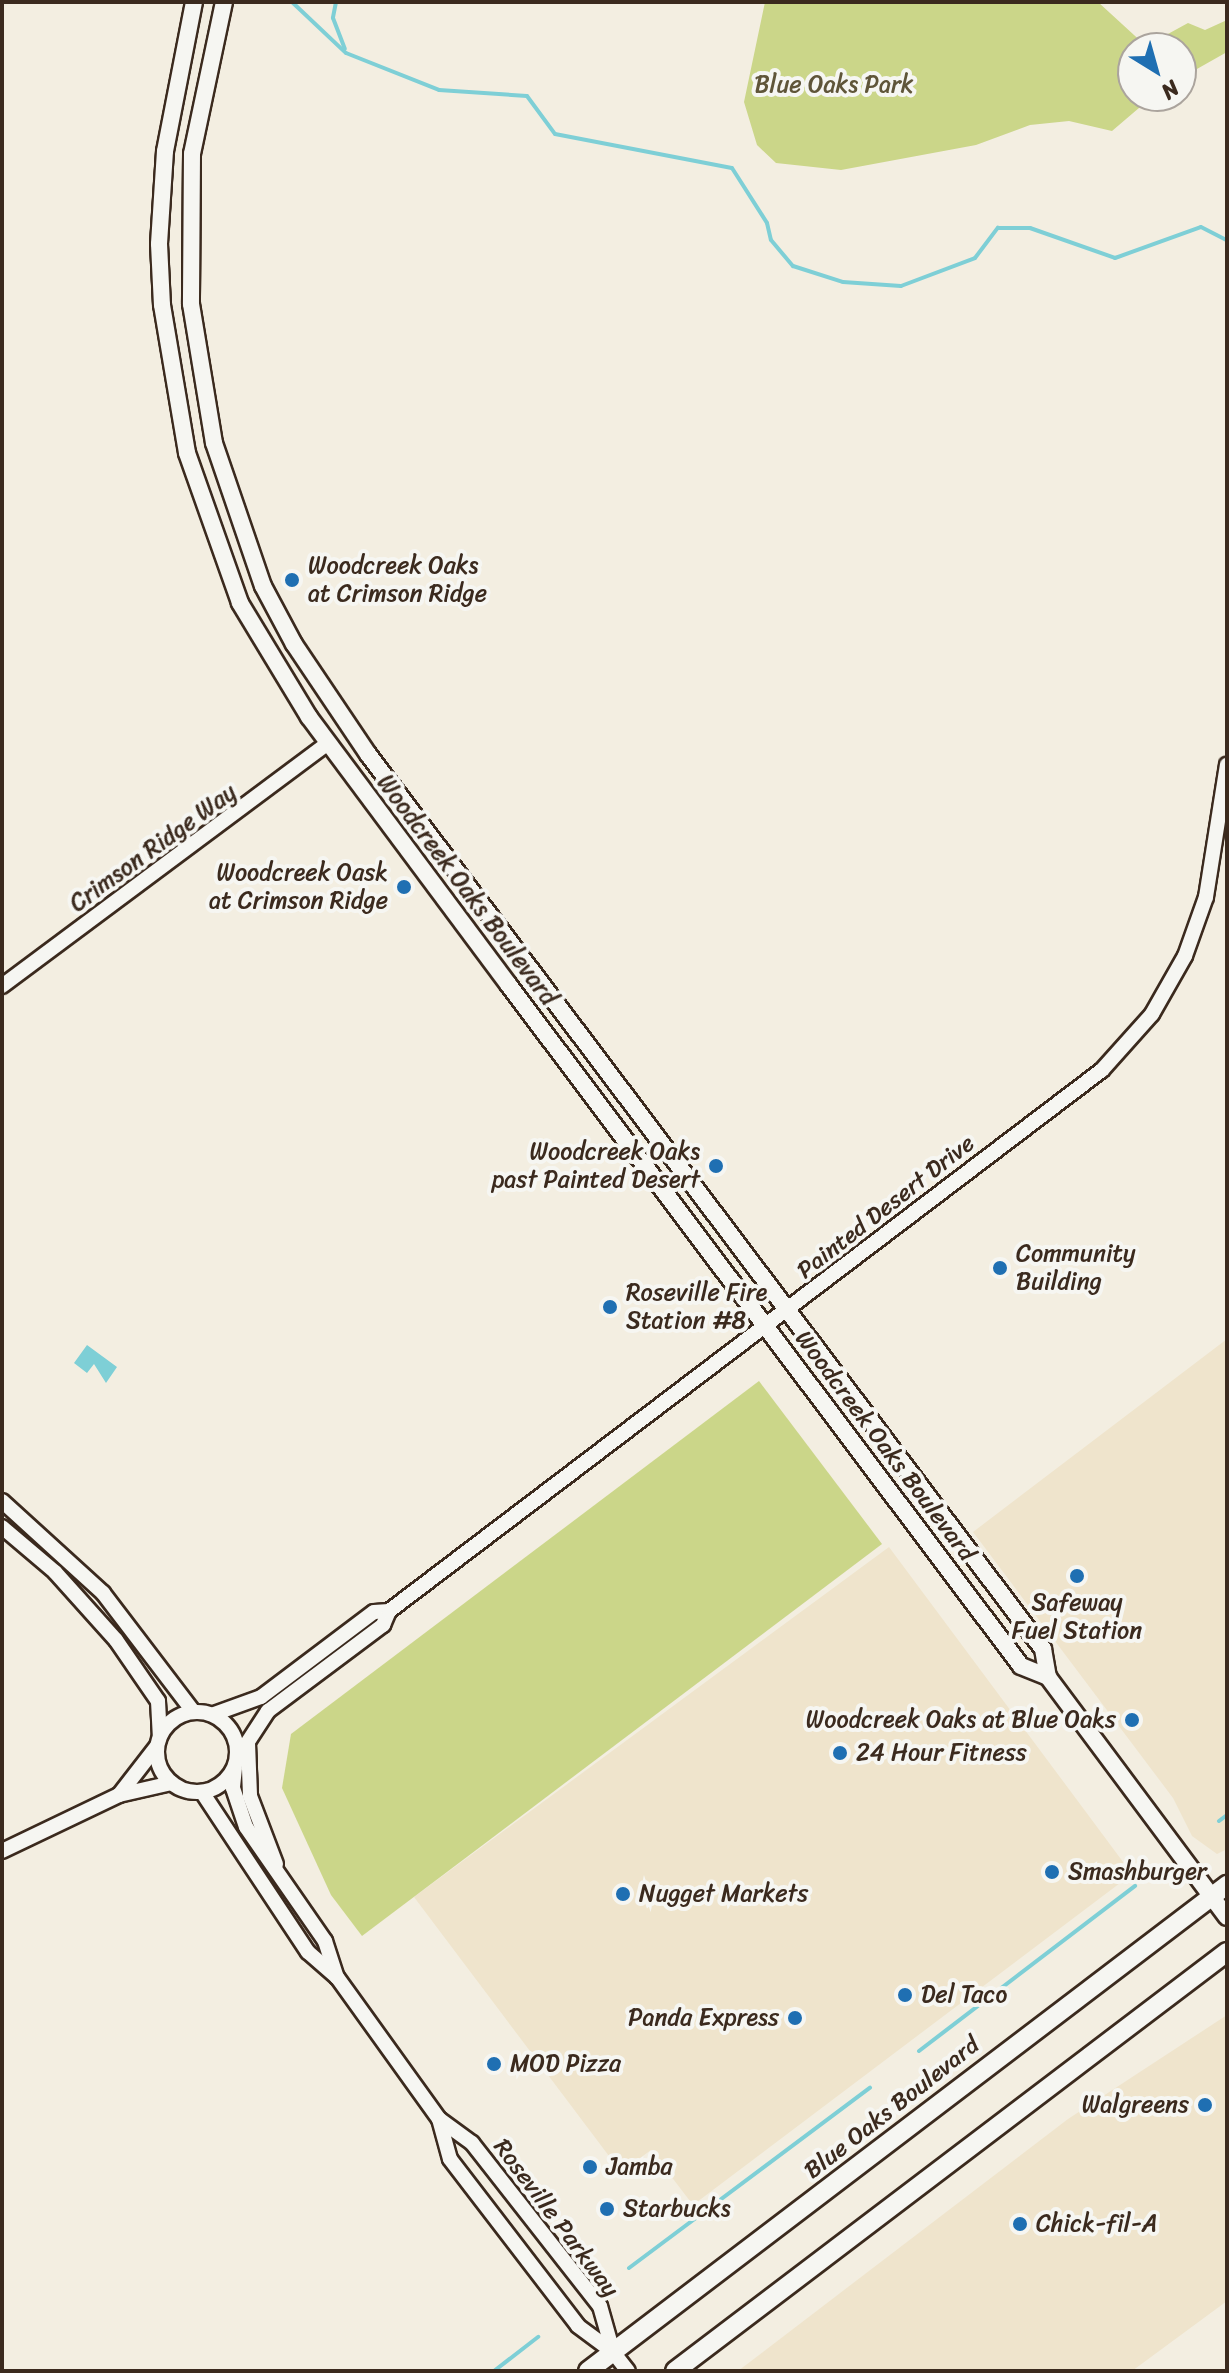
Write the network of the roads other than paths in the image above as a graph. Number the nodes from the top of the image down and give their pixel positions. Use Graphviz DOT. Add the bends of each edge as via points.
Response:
graph roads {
  1 [pos="194,2"];
  2 [pos="224,2"];
  3 [pos="348,726"];
  4 [pos="328,743"];
  5 [pos="1227,765"];
  6 [pos="2,986"];
  7 [pos="787,1311"];
  8 [pos="766,1327"];
  9 [pos="2,1501"];
  10 [pos="2,1527"];
  11 [pos="389,1611"];
  12 [pos="1048,1677"];
  13 [pos="193,1711"];
  14 [pos="214,1714"];
  15 [pos="159,1741"];
  16 [pos="248,1743"];
  17 [pos="236,1762"];
  18 [pos="172,1783"];
  19 [pos="202,1792"];
  20 [pos="119,1795"];
  21 [pos="2,1851"];
  22 [pos="276,1864"];
  23 [pos="1227,1885"];
  24 [pos="1211,1897"];
  25 [pos="1227,1917"];
  26 [pos="1227,1952"];
  27 [pos="337,1977"];
  28 [pos="439,2119"];
  29 [pos="613,2352"];
  30 [pos="588,2371"];
  31 [pos="628,2371"];
  32 [pos="675,2371"];
  1 -- 4 [label="main road, Woodcreek Oaks Boulevard" via="165,151 159,244 177,407 199,498 240,603"];
  2 -- 3 [label="main road, Woodcreek Oaks Boulevard" via="192,154 188,199 198,365 227,490 263,586"];
  3 -- 4 [label="main road"];
  3 -- 7 [label="main road, Woodcreek Oaks Boulevard"];
  4 -- 6 [label="street, Crimson Ridge Way"];
  4 -- 8 [label="main road, Woodcreek Oaks Boulevard"];
  5 -- 7 [label="street, Painted Desert Drive" via="1201,912 1185,956 1152,1014 1102,1070"];
  7 -- 8 [label="street, Painted Desert Drive"];
  7 -- 12 [label="main road, Woodcreek Oaks Boulevard" via="1043,1649"];
  8 -- 11 [label="street, Painted Desert Drive"];
  8 -- 12 [label="main road, Woodcreek Oaks Boulevard" via="1021,1666"];
  9 -- 13 [label="street" via="103,1593"];
  10 -- 15 [label="street" via="55,1572 116,1640 158,1701"];
  11 -- 14 [label="street, Painted Desert Drive" via="374,1612 261,1697"];
  11 -- 16 [label="street, Painted Desert Drive" via="383,1625 268,1711"];
  12 -- 24 [label="main road, Woodcreek Oaks Boulevard"];
  13 -- 14 [label="street"];
  13 -- 15 [label="street" via="173,1719"];
  14 -- 17 [label="street" via="230,1727"];
  15 -- 18 [label="street" via="160,1767"];
  15 -- 20 [label="street"];
  16 -- 17 [label="street, Painted Desert Drive"];
  16 -- 22 [label="street" via="250,1796"];
  17 -- 19 [label="street" via="222,1784"];
  17 -- 22 [label="street, Roseville Parkway" via="233,1788 246,1827"];
  18 -- 19 [label="street"];
  18 -- 20 [label="street"];
  19 -- 27 [label="street, Roseville Parkway" via="308,1952"];
  20 -- 21 [label="street"];
  22 -- 27 [label="street, Roseville Parkway" via="325,1941"];
  23 -- 24 [label="main road, Blue Oaks Boulevard"];
  24 -- 25 [label="main road, Woodcreek Oaks Boulevard"];
  24 -- 29 [label="main road, Blue Oaks Boulevard"];
  26 -- 32 [label="main road"];
  27 -- 28 [label="street, Roseville Parkway"];
  28 -- 29 [label="street, Roseville Parkway" via="450,2159 578,2326"];
  28 -- 29 [label="street, Roseville Parkway" via="472,2143 600,2306"];
  29 -- 30 [label="main road, Blue Oaks Boulevard"];
  29 -- 31 [label="street"];
}
